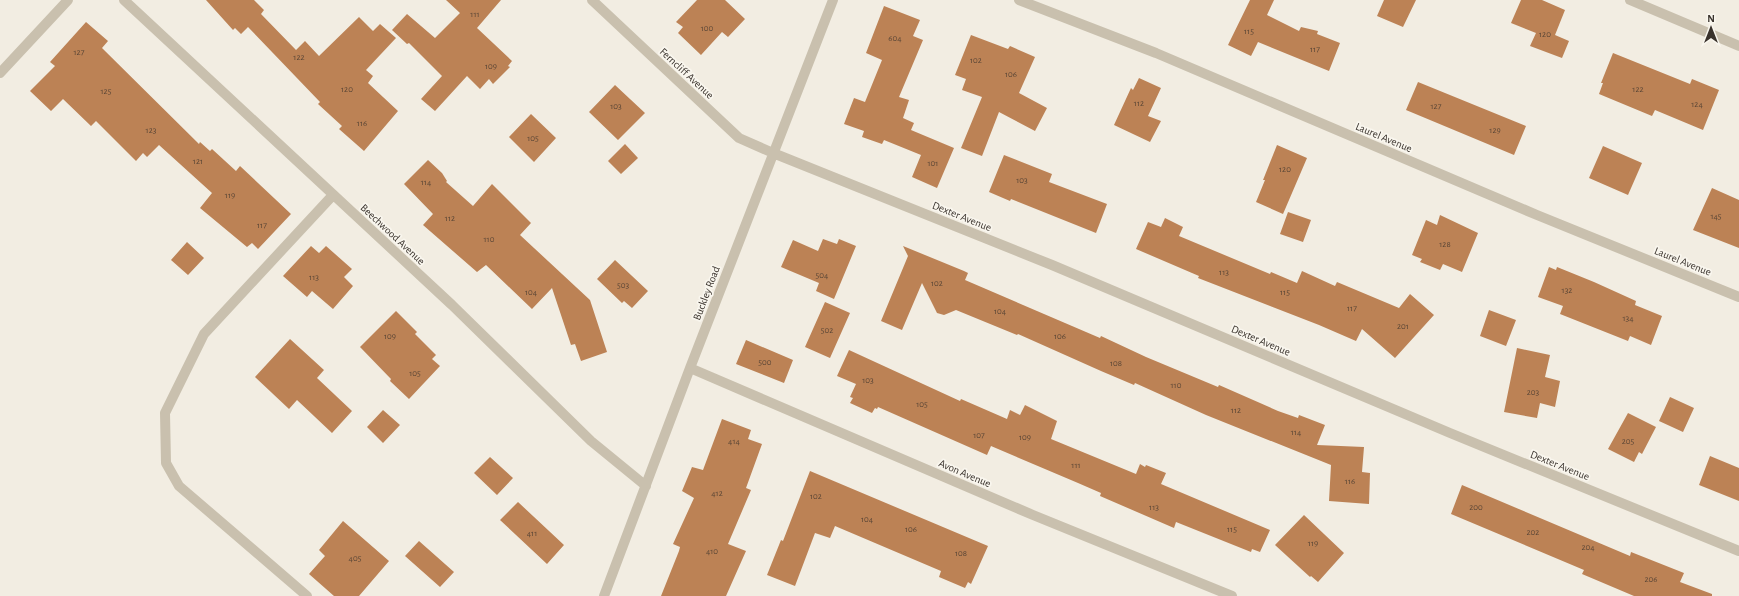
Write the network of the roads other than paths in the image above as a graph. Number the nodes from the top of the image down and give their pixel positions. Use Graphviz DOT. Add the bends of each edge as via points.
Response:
graph roads {
  1 [pos="68,0"];
  2 [pos="124,0"];
  3 [pos="592,0"];
  4 [pos="833,0"];
  5 [pos="1019,0"];
  6 [pos="1630,0"];
  7 [pos="1739,46"];
  8 [pos="0,73"];
  9 [pos="773,153"];
  10 [pos="333,195"];
  11 [pos="1739,297"];
  12 [pos="690,368"];
  13 [pos="646,486"];
  14 [pos="1739,551"];
  15 [pos="307,596"];
  16 [pos="604,596"];
  17 [pos="1232,596"];
  1 -- 8 [label="street"];
  2 -- 10 [label="street, Beechwood Avenue"];
  3 -- 9 [label="street, Ferncliff Avenue" via="739,138"];
  4 -- 9 [label="street, Buckley Road"];
  5 -- 11 [label="street, Laurel Avenue" via="1156,54 1537,215"];
  6 -- 7 [label="street"];
  9 -- 12 [label="street, Buckley Road"];
  9 -- 14 [label="street, Dexter Avenue" via="1052,265 1443,430"];
  10 -- 13 [label="street, Beechwood Avenue" via="452,305 591,442"];
  10 -- 15 [label="street" via="204,334 165,413 166,463 179,486"];
  12 -- 13 [label="street, Buckley Road"];
  12 -- 17 [label="street, Avon Avenue" via="1033,515"];
  13 -- 16 [label="street, Buckley Road"];
}
